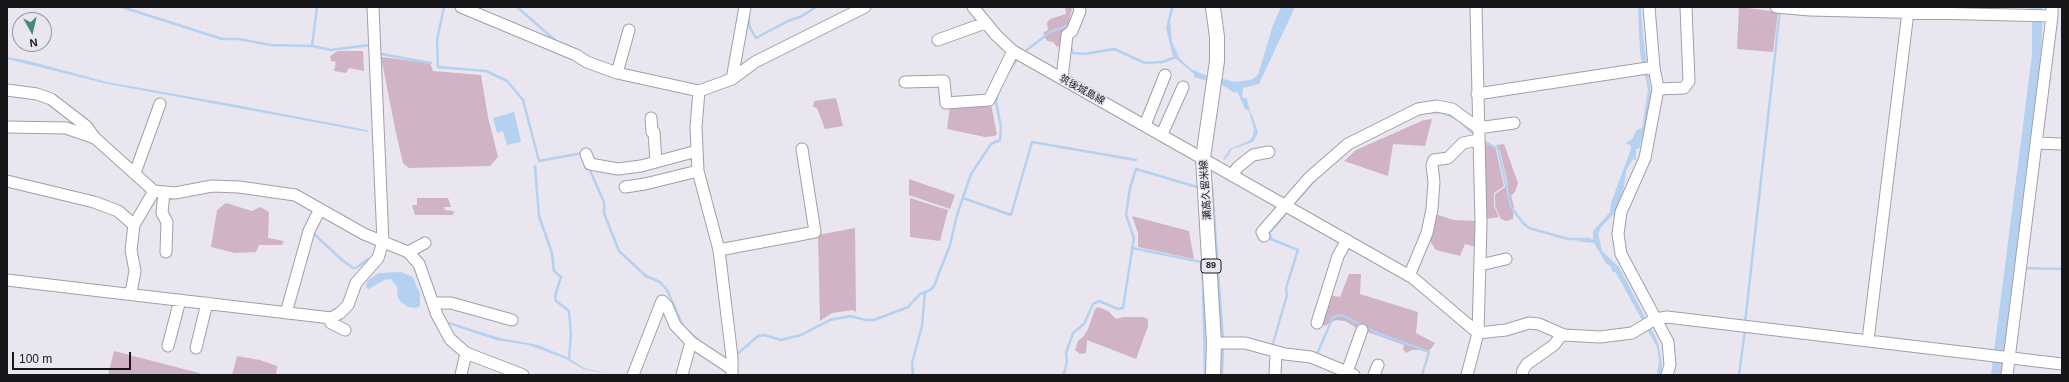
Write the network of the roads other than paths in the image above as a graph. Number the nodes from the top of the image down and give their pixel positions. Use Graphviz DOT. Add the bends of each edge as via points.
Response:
graph roads {
  1 [pos="373,7"];
  2 [pos="461,7"];
  3 [pos="745,7"];
  4 [pos="865,7"];
  5 [pos="973,7"];
  6 [pos="1079,7"];
  7 [pos="1213,7"];
  8 [pos="1476,7"];
  9 [pos="1649,7"];
  10 [pos="1686,7"];
  11 [pos="1776,7"];
  12 [pos="1908,12"];
  13 [pos="2052,12"];
  14 [pos="985,23"];
  15 [pos="629,30"];
  16 [pos="938,40"];
  17 [pos="1013,51"];
  18 [pos="1654,67"];
  19 [pos="617,73"];
  20 [pos="1165,75"];
  21 [pos="1062,78"];
  22 [pos="732,79"];
  23 [pos="904,82"];
  24 [pos="1183,87"];
  25 [pos="1658,89"];
  26 [pos="7,90"];
  27 [pos="699,91"];
  28 [pos="1478,94"];
  29 [pos="160,104"];
  30 [pos="650,118"];
  31 [pos="1514,123"];
  32 [pos="1145,125"];
  33 [pos="7,128"];
  34 [pos="1478,128"];
  35 [pos="1162,134"];
  36 [pos="95,138"];
  37 [pos="1478,140"];
  38 [pos="2036,143"];
  39 [pos="2062,144"];
  40 [pos="802,149"];
  41 [pos="698,151"];
  42 [pos="1269,152"];
  43 [pos="586,154"];
  44 [pos="1203,158"];
  45 [pos="656,162"];
  46 [pos="698,171"];
  47 [pos="135,173"];
  48 [pos="1232,174"];
  49 [pos="7,181"];
  50 [pos="625,187"];
  51 [pos="159,191"];
  52 [pos="1285,205"];
  53 [pos="320,209"];
  54 [pos="134,225"];
  55 [pos="1264,236"];
  56 [pos="383,240"];
  57 [pos="1347,240"];
  58 [pos="425,246"];
  59 [pos="718,250"];
  60 [pos="166,252"];
  61 [pos="410,254"];
  62 [pos="1506,259"];
  63 [pos="1480,266"];
  64 [pos="1409,276"];
  65 [pos="7,280"];
  66 [pos="131,294"];
  67 [pos="180,300"];
  68 [pos="207,303"];
  69 [pos="433,303"];
  70 [pos="286,313"];
  71 [pos="331,318"];
  72 [pos="1655,319"];
  73 [pos="512,320"];
  74 [pos="1317,323"];
  75 [pos="345,330"];
  76 [pos="1362,330"];
  77 [pos="1478,333"];
  78 [pos="1562,334"];
  79 [pos="1868,340"];
  80 [pos="691,342"];
  81 [pos="1214,343"];
  82 [pos="168,346"];
  83 [pos="196,348"];
  84 [pos="1276,352"];
  85 [pos="466,353"];
  86 [pos="2010,357"];
  87 [pos="2062,364"];
  88 [pos="1333,371"];
  89 [pos="732,372"];
  90 [pos="1351,373"];
  91 [pos="461,375"];
  92 [pos="523,375"];
  93 [pos="633,375"];
  94 [pos="682,375"];
  95 [pos="1214,375"];
  96 [pos="1275,375"];
  97 [pos="1467,375"];
  98 [pos="1522,375"];
  99 [pos="1667,375"];
  100 [pos="2007,375"];
  1 -- 56 [label="street"];
  2 -- 19 [label="street"];
  3 -- 22 [label="street"];
  4 -- 22 [label="street" via="755,62"];
  5 -- 14 [label="street, 筑後城島線"];
  6 -- 21 [label="street" via="1080,11 1072,31 1067,35"];
  7 -- 44 [label="main road, 瀬高久留米線 / 89" via="1217,37 1216,69"];
  8 -- 28 [label="street"];
  9 -- 18 [label="street"];
  10 -- 25 [label="street" via="1688,86"];
  11 -- 12 [label="street"];
  12 -- 13 [label="street"];
  12 -- 79 [label="street"];
  13 -- 38 [label="street"];
  14 -- 16 [label="street"];
  14 -- 17 [label="street, 筑後城島線"];
  15 -- 19 [label="street"];
  17 -- 21 [label="street, 筑後城島線"];
  17 -- 23 [label="street" via="989,100 946,102 944,81"];
  18 -- 25 [label="street"];
  18 -- 28 [label="street"];
  19 -- 27 [label="street"];
  20 -- 32 [label="street"];
  21 -- 32 [label="street, 筑後城島線"];
  22 -- 27 [label="street"];
  24 -- 35 [label="street"];
  25 -- 72 [label="street" via="1645,158 1621,212 1618,234 1621,254"];
  26 -- 36 [label="street" via="37,94 51,99 86,126"];
  27 -- 41 [label="street" via="696,127"];
  28 -- 34 [label="street"];
  29 -- 47 [label="street"];
  30 -- 45 [label="street" via="654,132"];
  31 -- 34 [label="street"];
  32 -- 35 [label="street, 筑後城島線"];
  33 -- 36 [label="street" via="66,128"];
  34 -- 37 [label="street"];
  34 -- 52 [label="street" via="1452,109 1437,106 1418,109 1354,141 1309,178"];
  35 -- 44 [label="street, 筑後城島線"];
  36 -- 47 [label="street"];
  37 -- 63 [label="street"];
  37 -- 64 [label="street" via="1463,143 1448,158 1434,160 1432,209 1427,233"];
  38 -- 39 [label="street"];
  38 -- 86 [label="street"];
  40 -- 59 [label="street" via="815,232"];
  41 -- 45 [label="street"];
  41 -- 46 [label="street"];
  42 -- 48 [label="street" via="1253,155"];
  43 -- 45 [label="street" via="590,164 618,169"];
  44 -- 48 [label="street, 筑後城島線"];
  44 -- 81 [label="main road, 瀬高久留米線 / 89"];
  46 -- 50 [label="street"];
  46 -- 59 [label="street"];
  47 -- 51 [label="street"];
  48 -- 52 [label="street, 筑後城島線"];
  49 -- 54 [label="street" via="118,210"];
  51 -- 53 [label="street" via="175,193 212,186 239,187 295,195"];
  51 -- 54 [label="street"];
  51 -- 60 [label="street" via="162,213 167,222"];
  52 -- 55 [label="street" via="1262,232"];
  52 -- 57 [label="street, 筑後城島線"];
  53 -- 56 [label="street" via="364,234"];
  53 -- 70 [label="street" via="309,231"];
  54 -- 66 [label="street"];
  56 -- 61 [label="street"];
  56 -- 71 [label="street" via="378,258 356,283 348,305"];
  57 -- 64 [label="street, 筑後城島線"];
  57 -- 74 [label="street" via="1338,256"];
  58 -- 61 [label="street"];
  59 -- 89 [label="street"];
  61 -- 69 [label="street" via="419,264"];
  62 -- 63 [label="street"];
  63 -- 77 [label="street"];
  64 -- 77 [label="street, 筑後城島線"];
  65 -- 66 [label="street"];
  66 -- 67 [label="street"];
  67 -- 68 [label="street"];
  67 -- 82 [label="street"];
  68 -- 70 [label="street"];
  68 -- 83 [label="street"];
  69 -- 73 [label="street" via="451,303"];
  69 -- 85 [label="street" via="450,339"];
  70 -- 71 [label="street"];
  71 -- 75 [label="street" via="331,323"];
  72 -- 78 [label="street" via="1632,333 1600,337"];
  72 -- 79 [label="street" via="1667,317"];
  72 -- 99 [label="street" via="1668,342 1670,365"];
  76 -- 90 [label="street"];
  77 -- 78 [label="street" via="1506,330 1529,323 1539,324"];
  77 -- 97 [label="street"];
  78 -- 98 [label="street" via="1554,345 1527,364"];
  79 -- 86 [label="street"];
  80 -- 89 [label="street"];
  80 -- 93 [label="street" via="675,325 667,306 662,301"];
  80 -- 94 [label="street"];
  81 -- 84 [label="street" via="1245,343"];
  81 -- 95 [label="main road, 瀬高久留米線 / 89"];
  84 -- 88 [label="street" via="1311,357"];
  84 -- 96 [label="street"];
  85 -- 91 [label="street"];
  85 -- 92 [label="street"];
  86 -- 87 [label="street"];
  86 -- 100 [label="street"];
  88 -- 90 [label="street"];
}
